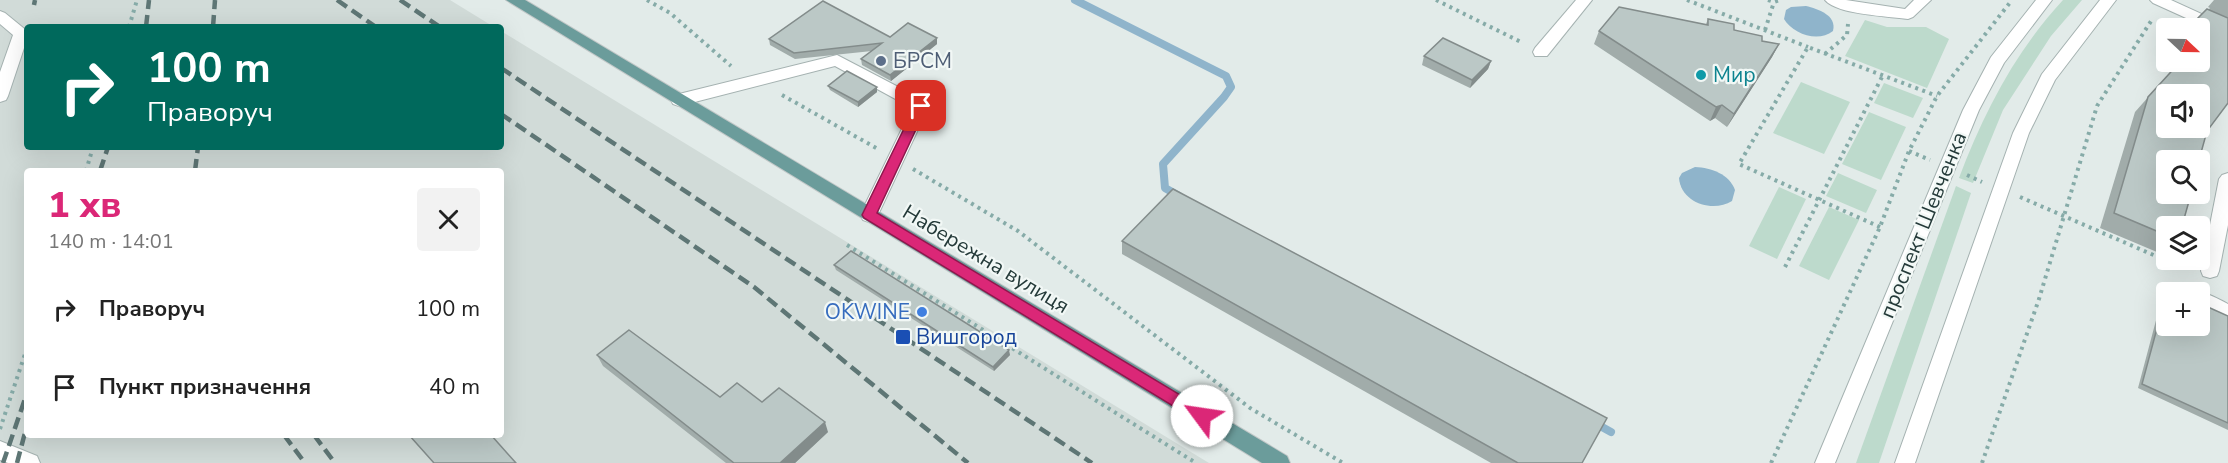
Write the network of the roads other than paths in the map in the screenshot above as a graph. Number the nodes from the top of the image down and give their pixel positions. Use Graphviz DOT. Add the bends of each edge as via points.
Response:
graph roads {
  1 [pos="514,0"];
  2 [pos="1584,0"];
  3 [pos="1833,0"];
  4 [pos="1923,0"];
  5 [pos="2044,0"];
  6 [pos="2108,0"];
  7 [pos="2160,1"];
  8 [pos="0,16"];
  9 [pos="2228,33"];
  10 [pos="1541,52"];
  11 [pos="0,96"];
  12 [pos="679,100"];
  13 [pos="2228,179"];
  14 [pos="869,215"];
  15 [pos="2210,271"];
  16 [pos="2210,304"];
  17 [pos="2228,312"];
  18 [pos="0,450"];
  19 [pos="30,463"];
  20 [pos="1280,463"];
  21 [pos="1826,463"];
  22 [pos="1905,463"];
  1 -- 12 [label="main road, Набережна вулиця"];
  2 -- 10 [label="street"];
  3 -- 4 [label="street" via="1847,6 1908,14"];
  5 -- 21 [label="street, проспект Шевченка" via="1997,61 1971,110"];
  6 -- 22 [label="street" via="2048,78 2021,133"];
  7 -- 9 [label="street"];
  8 -- 11 [label="street" via="21,34"];
  12 -- 14 [label="main road, Набережна вулиця"];
  12 -- 14 [label="street" via="837,60 921,106"];
  13 -- 15 [label="street"];
  14 -- 20 [label="main road, Набережна вулиця"];
  16 -- 17 [label="street"];
  18 -- 19 [label="street"];
}
